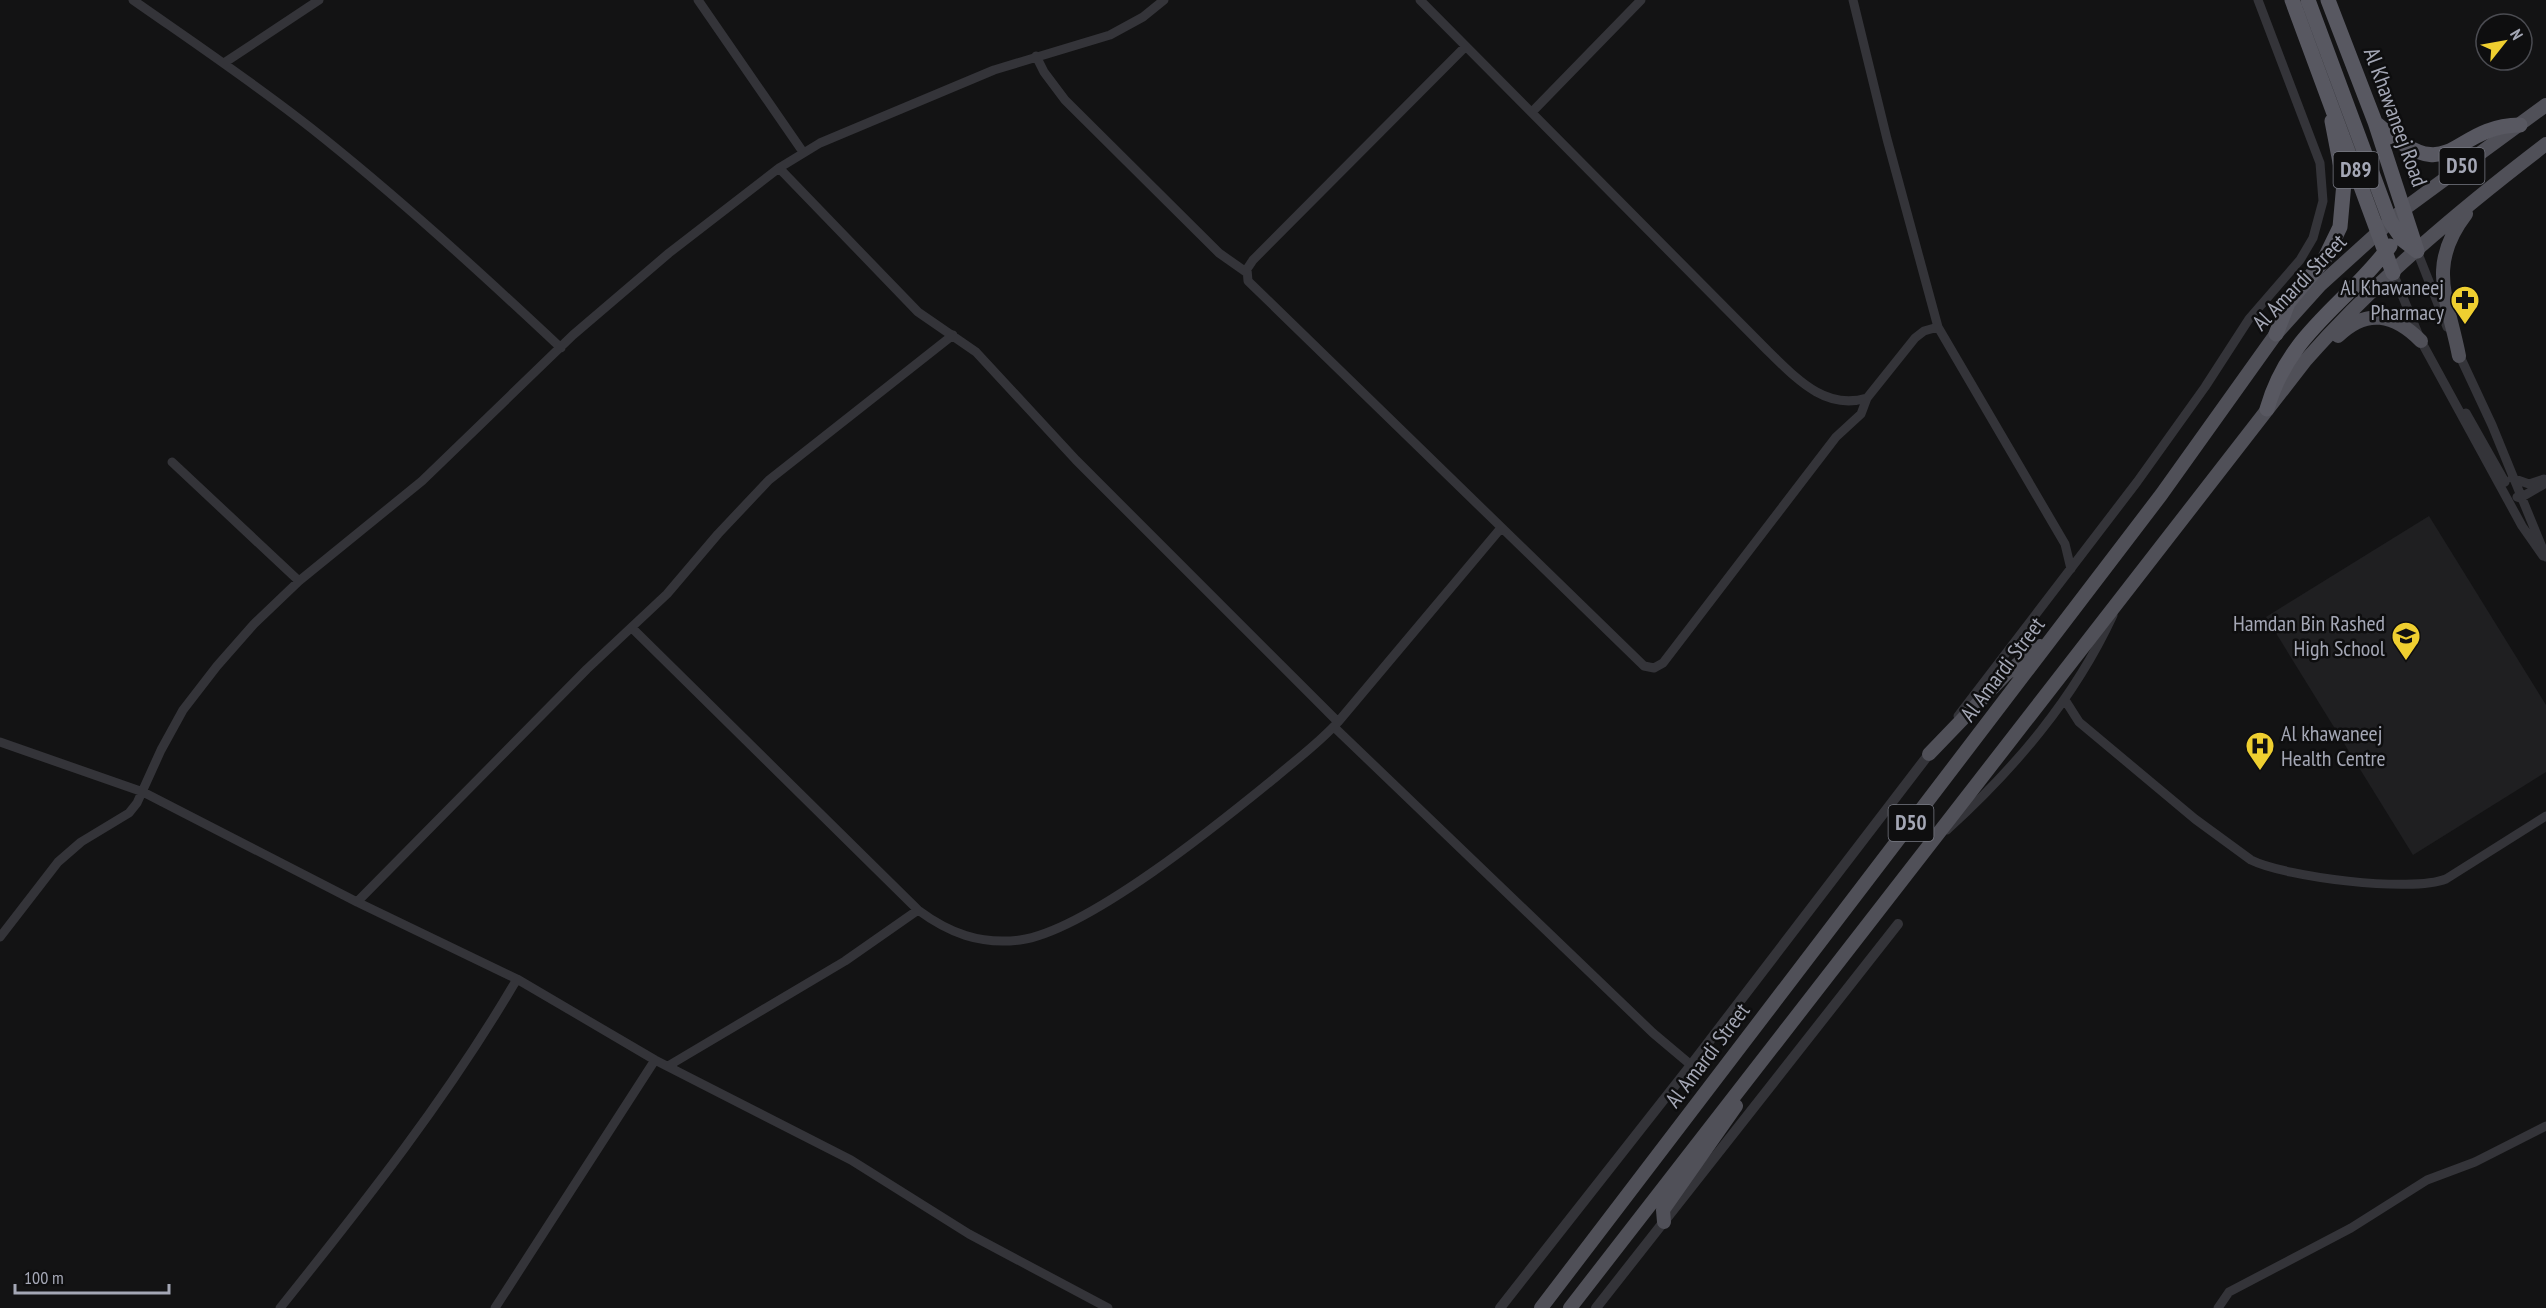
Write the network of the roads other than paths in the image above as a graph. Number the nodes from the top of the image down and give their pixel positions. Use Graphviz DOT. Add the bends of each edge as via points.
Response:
graph roads {
  1 [pos="133,0"];
  2 [pos="319,0"];
  3 [pos="698,0"];
  4 [pos="1164,0"];
  5 [pos="1420,0"];
  6 [pos="1641,0"];
  7 [pos="1853,0"];
  8 [pos="2258,0"];
  9 [pos="2292,0"];
  10 [pos="2308,0"];
  11 [pos="2328,0"];
  12 [pos="1466,47"];
  13 [pos="1036,56"];
  14 [pos="224,63"];
  15 [pos="2546,105"];
  16 [pos="2333,109"];
  17 [pos="1532,112"];
  18 [pos="2375,123"];
  19 [pos="2520,125"];
  20 [pos="2546,144"];
  21 [pos="803,152"];
  22 [pos="779,168"];
  23 [pos="2484,191"];
  24 [pos="2404,209"];
  25 [pos="2388,229"];
  26 [pos="2417,250"];
  27 [pos="2385,253"];
  28 [pos="1246,272"];
  29 [pos="2393,273"];
  30 [pos="1938,327"];
  31 [pos="2276,334"];
  32 [pos="953,335"];
  33 [pos="2421,341"];
  34 [pos="561,348"];
  35 [pos="2459,356"];
  36 [pos="2305,361"];
  37 [pos="2435,367"];
  38 [pos="1867,398"];
  39 [pos="2267,409"];
  40 [pos="172,462"];
  41 [pos="2512,478"];
  42 [pos="2546,478"];
  43 [pos="2546,483"];
  44 [pos="2520,498"];
  45 [pos="1502,528"];
  46 [pos="2065,544"];
  47 [pos="2089,545"];
  48 [pos="2546,559"];
  49 [pos="2071,569"];
  50 [pos="298,581"];
  51 [pos="2122,595"];
  52 [pos="632,628"];
  53 [pos="2050,640"];
  54 [pos="2065,700"];
  55 [pos="1336,724"];
  56 [pos="0,742"];
  57 [pos="1929,754"];
  58 [pos="143,792"];
  59 [pos="2546,816"];
  60 [pos="1920,854"];
  61 [pos="357,902"];
  62 [pos="918,910"];
  63 [pos="1898,924"];
  64 [pos="0,937"];
  65 [pos="517,979"];
  66 [pos="655,1060"];
  67 [pos="1691,1065"];
  68 [pos="668,1066"];
  69 [pos="1750,1074"];
  70 [pos="2546,1126"];
  71 [pos="1664,1222"];
  72 [pos="280,1308"];
  73 [pos="495,1308"];
  74 [pos="1108,1308"];
  75 [pos="1500,1308"];
  76 [pos="1541,1308"];
  77 [pos="1570,1308"];
  78 [pos="1596,1308"];
  79 [pos="2218,1308"];
  1 -- 14 [label="street"];
  2 -- 14 [label="street"];
  3 -- 21 [label="street"];
  4 -- 13 [label="street" via="1110,35"];
  5 -- 12 [label="street"];
  6 -- 17 [label="street"];
  7 -- 30 [label="street"];
  8 -- 47 [label="street" via="2320,164 2323,201 2317,226 2300,260 2249,319 2183,419"];
  9 -- 16 [label="highway, D89"];
  10 -- 25 [label="highway"];
  11 -- 18 [label="highway, Al Khawaneej Road"];
  12 -- 17 [label="street"];
  12 -- 28 [label="street" via="1253,260"];
  13 -- 21 [label="street" via="974,78"];
  13 -- 28 [label="street" via="1065,100 1219,253"];
  14 -- 34 [label="street" via="396,198"];
  15 -- 19 [label="main road, D50"];
  16 -- 25 [label="highway, D89"];
  16 -- 31 [label="highway" via="2332,134 2344,183 2340,227 2324,260 2288,303"];
  17 -- 38 [label="street" via="1795,376 1831,400"];
  18 -- 19 [label="highway" via="2406,148 2431,155 2454,150 2499,127"];
  18 -- 24 [label="highway, Al Khawaneej Road"];
  19 -- 24 [label="main road, D50"];
  20 -- 23 [label="main road, Al Amardi Street / D50"];
  21 -- 22 [label="street"];
  22 -- 32 [label="street" via="909,303"];
  22 -- 34 [label="street" via="639,277"];
  23 -- 26 [label="main road, Al Amardi Street / D50"];
  23 -- 35 [label="main road" via="2457,226 2444,257 2444,298"];
  24 -- 25 [label="highway"];
  24 -- 26 [label="highway, Al Khawaneej Road"];
  25 -- 26 [label="highway"];
  25 -- 27 [label="highway"];
  25 -- 31 [label="main road, Al Amardi Street / D50" via="2320,285"];
  26 -- 29 [label="main road, Al Amardi Street / D50"];
  26 -- 35 [label="street"];
  27 -- 29 [label="highway"];
  27 -- 39 [label="highway" via="2299,343 2276,381"];
  28 -- 45 [label="street" via="1250,286 1344,371"];
  29 -- 33 [label="street"];
  29 -- 36 [label="main road, Al Amardi Street / D50"];
  30 -- 38 [label="street" via="1915,338"];
  30 -- 46 [label="street"];
  31 -- 53 [label="main road, Al Amardi Street / D50"];
  32 -- 52 [label="street" via="769,480 668,594"];
  32 -- 55 [label="street" via="976,352 1076,460"];
  33 -- 36 [label="main road" via="2400,323 2371,318 2350,325"];
  33 -- 37 [label="street"];
  34 -- 50 [label="street" via="422,481"];
  35 -- 41 [label="street"];
  36 -- 39 [label="main road, Al Amardi Street / D50"];
  37 -- 44 [label="street" via="2510,491"];
  37 -- 48 [label="street" via="2526,533"];
  38 -- 45 [label="street" via="1861,414 1836,437 1659,667 1644,666"];
  39 -- 51 [label="main road, Al Amardi Street / D50"];
  40 -- 50 [label="street"];
  41 -- 42 [label="street" via="2529,484"];
  41 -- 44 [label="street"];
  43 -- 44 [label="street"];
  44 -- 48 [label="street"];
  45 -- 55 [label="street"];
  46 -- 47 [label="street"];
  46 -- 49 [label="street"];
  47 -- 49 [label="street"];
  49 -- 57 [label="street"];
  50 -- 58 [label="street" via="235,644 200,688 171,729"];
  51 -- 54 [label="street" via="2094,654"];
  51 -- 60 [label="main road, Al Amardi Street / D50"];
  52 -- 61 [label="street"];
  52 -- 62 [label="street"];
  53 -- 57 [label="main road" via="2017,664"];
  53 -- 76 [label="main road, Al Amardi Street / D50"];
  54 -- 59 [label="street" via="2075,717 2189,814 2251,860 2299,873 2398,885 2431,884 2446,879"];
  54 -- 60 [label="street" via="2012,766"];
  55 -- 62 [label="street" via="1245,802 1169,858 1096,907 1044,933 1022,940 977,940 956,934"];
  55 -- 67 [label="street" via="1653,1033"];
  56 -- 58 [label="street"];
  57 -- 67 [label="street"];
  58 -- 61 [label="street"];
  58 -- 64 [label="street" via="129,813 81,842 58,862"];
  60 -- 69 [label="main road, Al Amardi Street / D50"];
  61 -- 65 [label="street"];
  62 -- 68 [label="street" via="845,961"];
  63 -- 71 [label="street"];
  65 -- 66 [label="street"];
  65 -- 72 [label="street" via="416,1135"];
  66 -- 68 [label="street"];
  66 -- 73 [label="street"];
  67 -- 75 [label="street"];
  68 -- 74 [label="street" via="850,1160 969,1234"];
  69 -- 71 [label="main road" via="1730,1115 1664,1210"];
  69 -- 77 [label="main road, Al Amardi Street / D50"];
  70 -- 79 [label="street" via="2475,1162 2427,1180 2351,1228 2229,1292"];
  71 -- 78 [label="street"];
}
